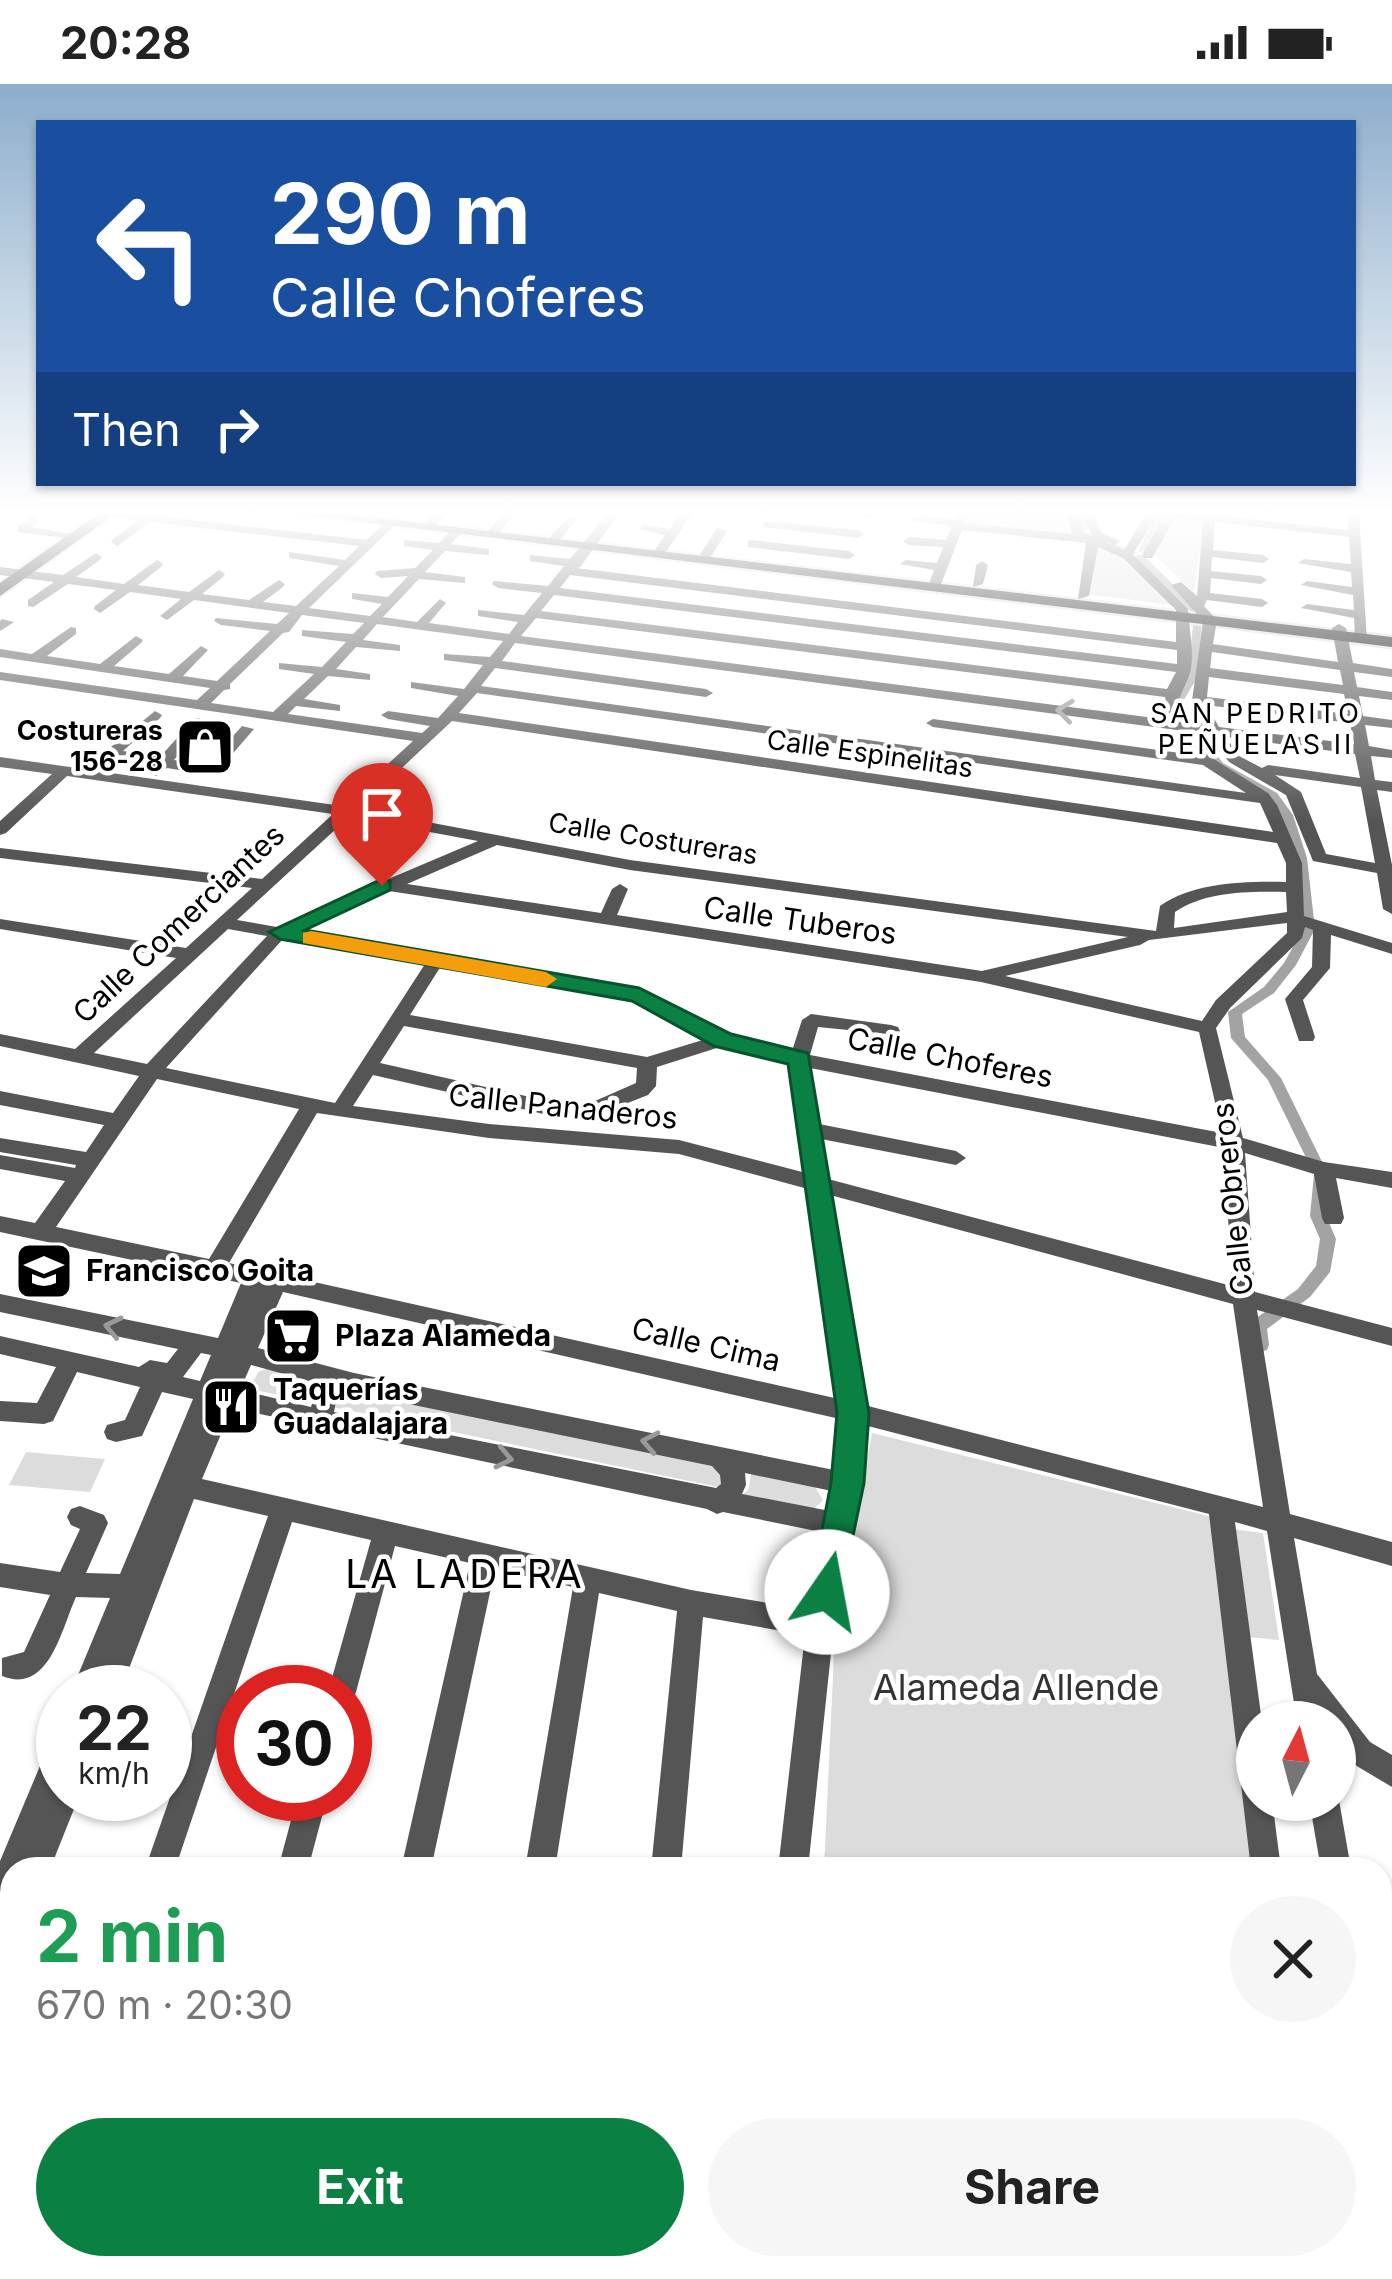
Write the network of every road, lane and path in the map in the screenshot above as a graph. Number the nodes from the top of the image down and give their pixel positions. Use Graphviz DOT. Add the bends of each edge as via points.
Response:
graph roads {
  1 [pos="294,616"];
  2 [pos="344,616"];
  3 [pos="377,616"];
  4 [pos="429,616"];
  5 [pos="523,616"];
  6 [pos="745,616"];
  7 [pos="939,616"];
  8 [pos="968,616"];
  9 [pos="1195,616"];
  10 [pos="1199,616"];
  11 [pos="1239,616"];
  12 [pos="1330,616"];
  13 [pos="1360,616"];
  14 [pos="532,617"];
  15 [pos="749,617"];
  16 [pos="374,620"];
  17 [pos="967,620"];
  18 [pos="220,621"];
  19 [pos="421,625"];
  20 [pos="1361,628"];
  21 [pos="284,629"];
  22 [pos="71,631"];
  23 [pos="1340,632"];
  24 [pos="307,633"];
  25 [pos="515,638"];
  26 [pos="1392,638"];
  27 [pos="136,640"];
  28 [pos="737,640"];
  29 [pos="355,641"];
  30 [pos="961,643"];
  31 [pos="1184,646"];
  32 [pos="395,648"];
  33 [pos="1210,648"];
  34 [pos="202,650"];
  35 [pos="0,653"];
  36 [pos="449,657"];
  37 [pos="35,658"];
  38 [pos="495,663"];
  39 [pos="722,665"];
  40 [pos="284,666"];
  41 [pos="104,667"];
  42 [pos="952,667"];
  43 [pos="1345,667"];
  44 [pos="1184,669"];
  45 [pos="326,671"];
  46 [pos="1206,672"];
  47 [pos="1392,673"];
  48 [pos="0,676"];
  49 [pos="365,677"];
  50 [pos="173,678"];
  51 [pos="416,685"];
  52 [pos="225,686"];
  53 [pos="1350,691"];
  54 [pos="472,692"];
  55 [pos="706,693"];
  56 [pos="1172,694"];
  57 [pos="941,695"];
  58 [pos="1392,696"];
  59 [pos="249,700"];
  60 [pos="1199,700"];
  61 [pos="293,704"];
  62 [pos="153,706"];
  63 [pos="335,708"];
  64 [pos="200,714"];
  65 [pos="388,715"];
  66 [pos="277,716"];
  67 [pos="445,719"];
  68 [pos="691,720"];
  69 [pos="1355,720"];
  70 [pos="933,723"];
  71 [pos="1392,724"];
  72 [pos="1197,727"];
  73 [pos="247,729"];
  74 [pos="424,738"];
  75 [pos="674,749"];
  76 [pos="1360,750"];
  77 [pos="923,754"];
  78 [pos="1392,754"];
  79 [pos="1207,761"];
  80 [pos="0,762"];
  81 [pos="162,764"];
  82 [pos="1245,767"];
  83 [pos="65,770"];
  84 [pos="145,781"];
  85 [pos="1366,783"];
  86 [pos="915,786"];
  87 [pos="1392,787"];
  88 [pos="1266,800"];
  89 [pos="345,811"];
  90 [pos="1383,817"];
  91 [pos="0,830"];
  92 [pos="1285,839"];
  93 [pos="495,840"];
  94 [pos="0,853"];
  95 [pos="1387,860"];
  96 [pos="268,885"];
  97 [pos="382,886"];
  98 [pos="1292,887"];
  99 [pos="620,889"];
  100 [pos="1392,909"];
  101 [pos="1298,919"];
  102 [pos="606,920"];
  103 [pos="222,923"];
  104 [pos="0,924"];
  105 [pos="1322,927"];
  106 [pos="280,932"];
  107 [pos="1162,935"];
  108 [pos="1392,949"];
  109 [pos="188,954"];
  110 [pos="436,960"];
  111 [pos="981,976"];
  112 [pos="398,1019"];
  113 [pos="1207,1028"];
  114 [pos="891,1030"];
  115 [pos="1306,1037"];
  116 [pos="0,1040"];
  117 [pos="723,1040"];
  118 [pos="80,1056"];
  119 [pos="800,1059"];
  120 [pos="647,1063"];
  121 [pos="367,1067"];
  122 [pos="153,1070"];
  123 [pos="0,1098"];
  124 [pos="311,1106"];
  125 [pos="340,1111"];
  126 [pos="118,1120"];
  127 [pos="808,1129"];
  128 [pos="1234,1143"];
  129 [pos="0,1144"];
  130 [pos="956,1158"];
  131 [pos="0,1162"];
  132 [pos="85,1168"];
  133 [pos="1324,1168"];
  134 [pos="1392,1180"];
  135 [pos="822,1189"];
  136 [pos="1333,1218"];
  137 [pos="0,1224"];
  138 [pos="41,1232"];
  139 [pos="215,1267"];
  140 [pos="266,1280"];
  141 [pos="1244,1299"];
  142 [pos="0,1303"];
  143 [pos="1392,1337"];
  144 [pos="186,1342"];
  145 [pos="0,1345"];
  146 [pos="235,1352"];
  147 [pos="84,1364"];
  148 [pos="163,1378"];
  149 [pos="355,1382"];
  150 [pos="214,1390"];
  151 [pos="0,1411"];
  152 [pos="853,1413"];
  153 [pos="321,1420"];
  154 [pos="116,1432"];
  155 [pos="717,1455"];
  156 [pos="847,1483"];
  157 [pos="186,1486"];
  158 [pos="717,1503"];
  159 [pos="284,1508"];
  160 [pos="1221,1510"];
  161 [pos="80,1516"];
  162 [pos="1281,1524"];
  163 [pos="841,1525"];
  164 [pos="386,1532"];
  165 [pos="485,1554"];
  166 [pos="1392,1554"];
  167 [pos="0,1575"];
  168 [pos="588,1578"];
  169 [pos="67,1585"];
  170 [pos="138,1588"];
  171 [pos="692,1602"];
  172 [pos="820,1625"];
  173 [pos="99,1665"];
  174 [pos="114,1665"];
  175 [pos="349,1665"];
  176 [pos="12,1667"];
  177 [pos="1304,1678"];
  178 [pos="1245,1701"];
  179 [pos="1308,1701"];
  180 [pos="1392,1772"];
  181 [pos="36,1812"];
  182 [pos="54,1821"];
  183 [pos="306,1821"];
  184 [pos="1260,1821"];
  185 [pos="1328,1821"];
  186 [pos="18,1857"];
  187 [pos="40,1857"];
  188 [pos="164,1857"];
  189 [pos="296,1857"];
  190 [pos="419,1857"];
  191 [pos="542,1857"];
  192 [pos="668,1857"];
  193 [pos="794,1857"];
  194 [pos="1264,1857"];
  195 [pos="1334,1857"];
  1 -- 21 [label="street"];
  2 -- 16 [label="street"];
  3 -- 16 [label="street"];
  4 -- 19 [label="street"];
  5 -- 14 [label="street"];
  6 -- 15 [label="street"];
  7 -- 17 [label="street"];
  8 -- 17 [label="street"];
  9 -- 31 [label="street"];
  10 -- 33 [label="street"];
  11 -- 23 [label="main road"];
  12 -- 20 [label="street"];
  13 -- 20 [label="street"];
  14 -- 25 [label="street, Calle Comerciantes"];
  14 -- 28 [label="street"];
  15 -- 28 [label="street"];
  15 -- 30 [label="street"];
  16 -- 19 [label="street"];
  16 -- 29 [label="street"];
  17 -- 30 [label="street"];
  17 -- 31 [label="street"];
  18 -- 21 [label="street"];
  19 -- 25 [label="street"];
  20 -- 23 [label="main road"];
  20 -- 26 [label="main road"];
  21 -- 52 [label="street"];
  22 -- 37 [label="street"];
  23 -- 43 [label="street"];
  24 -- 29 [label="street"];
  25 -- 38 [label="street, Calle Comerciantes"];
  25 -- 39 [label="street"];
  27 -- 41 [label="street"];
  28 -- 39 [label="street"];
  28 -- 42 [label="street"];
  29 -- 32 [label="street"];
  29 -- 45 [label="street"];
  30 -- 42 [label="street"];
  30 -- 44 [label="street"];
  31 -- 44 [label="street"];
  33 -- 43 [label="street"];
  33 -- 46 [label="street"];
  34 -- 50 [label="street"];
  35 -- 37 [label="street"];
  36 -- 38 [label="street"];
  37 -- 41 [label="street"];
  38 -- 54 [label="street, Calle Comerciantes"];
  38 -- 55 [label="street"];
  39 -- 55 [label="street"];
  39 -- 57 [label="street"];
  40 -- 45 [label="street"];
  41 -- 50 [label="street"];
  42 -- 56 [label="street"];
  42 -- 57 [label="street"];
  43 -- 47 [label="street"];
  43 -- 53 [label="street"];
  44 -- 56 [label="street"];
  45 -- 49 [label="street"];
  45 -- 61 [label="street"];
  46 -- 53 [label="street"];
  46 -- 60 [label="street"];
  48 -- 62 [label="street"];
  50 -- 52 [label="street"];
  51 -- 54 [label="street"];
  52 -- 64 [label="street"];
  53 -- 58 [label="street"];
  53 -- 69 [label="street"];
  54 -- 67 [label="street, Calle Comerciantes"];
  54 -- 68 [label="street"];
  55 -- 68 [label="street"];
  56 -- 72 [label="street" via="1171,706"];
  57 -- 70 [label="street"];
  72 -- 57 [label="street, one-way"];
  59 -- 61 [label="street"];
  60 -- 69 [label="street"];
  60 -- 72 [label="street"];
  61 -- 63 [label="street"];
  61 -- 66 [label="street"];
  62 -- 64 [label="street"];
  62 -- 81 [label="street" via="111,754"];
  64 -- 66 [label="street"];
  64 -- 81 [label="street"];
  65 -- 67 [label="street, Calle Espinelitas"];
  66 -- 74 [label="street"];
  67 -- 74 [label="street, Calle Comerciantes"];
  67 -- 75 [label="street, Calle Espinelitas"];
  68 -- 75 [label="street"];
  68 -- 77 [label="street"];
  69 -- 71 [label="street"];
  69 -- 76 [label="street"];
  70 -- 77 [label="street"];
  70 -- 79 [label="street"];
  72 -- 76 [label="street"];
  72 -- 79 [label="street"];
  72 -- 82 [label="street"];
  73 -- 81 [label="street" via="211,770"];
  74 -- 89 [label="street, Calle Comerciantes"];
  75 -- 86 [label="street, Calle Espinelitas"];
  76 -- 78 [label="street"];
  76 -- 85 [label="street"];
  77 -- 86 [label="street"];
  77 -- 88 [label="street"];
  79 -- 88 [label="street"];
  80 -- 83 [label="street, Calle Costureras"];
  81 -- 84 [label="street"];
  82 -- 85 [label="street"];
  82 -- 95 [label="street" via="1294,793 1319,858"];
  83 -- 84 [label="street, Calle Costureras"];
  83 -- 91 [label="street"];
  84 -- 89 [label="street, Calle Costureras"];
  85 -- 87 [label="street"];
  85 -- 90 [label="street"];
  86 -- 92 [label="street, Calle Espinelitas"];
  88 -- 92 [label="street"];
  89 -- 93 [label="street, Calle Costureras"];
  89 -- 96 [label="street, Calle Comerciantes"];
  90 -- 95 [label="street"];
  92 -- 98 [label="street"];
  93 -- 97 [label="street"];
  93 -- 107 [label="street, Calle Costureras" via="675,872"];
  94 -- 96 [label="street"];
  95 -- 100 [label="street"];
  96 -- 103 [label="street, Calle Comerciantes"];
  97 -- 102 [label="street, Calle Tuberos"];
  97 -- 106 [label="street"];
  98 -- 101 [label="street"];
  98 -- 107 [label="street" via="1179,899 1166,910"];
  99 -- 102 [label="street"];
  101 -- 105 [label="street"];
  101 -- 107 [label="street, Calle Costureras"];
  101 -- 113 [label="street" via="1296,934"];
  102 -- 111 [label="street, Calle Tuberos"];
  103 -- 106 [label="street, Calle Choferes"];
  103 -- 109 [label="street, Calle Comerciantes"];
  104 -- 109 [label="street"];
  105 -- 108 [label="street"];
  105 -- 115 [label="street" via="1321,968 1294,999"];
  106 -- 110 [label="street, Calle Choferes"];
  106 -- 122 [label="street"];
  107 -- 111 [label="street"];
  109 -- 118 [label="street, Calle Comerciantes"];
  110 -- 112 [label="street"];
  110 -- 117 [label="street, Calle Choferes" via="639,995"];
  111 -- 113 [label="street, Calle Tuberos"];
  112 -- 120 [label="street"];
  112 -- 121 [label="street"];
  113 -- 128 [label="street, Calle Obreros"];
  114 -- 119 [label="street" via="811,1020"];
  116 -- 118 [label="street, Calle Panaderos"];
  117 -- 119 [label="street, Calle Choferes"];
  117 -- 120 [label="street"];
  118 -- 122 [label="street, Calle Panaderos"];
  119 -- 127 [label="street"];
  119 -- 128 [label="street, Calle Choferes"];
  120 -- 121 [label="street" via="641,1090 578,1111"];
  121 -- 125 [label="street"];
  122 -- 124 [label="street, Calle Panaderos"];
  122 -- 126 [label="street"];
  123 -- 126 [label="street"];
  124 -- 125 [label="street, Calle Panaderos"];
  124 -- 139 [label="street"];
  125 -- 135 [label="street, Calle Panaderos" via="680,1147"];
  126 -- 132 [label="street"];
  127 -- 130 [label="street"];
  127 -- 135 [label="street"];
  128 -- 133 [label="street, Calle Choferes"];
  128 -- 141 [label="street, Calle Obreros"];
  129 -- 132 [label="street"];
  131 -- 132 [label="street"];
  132 -- 138 [label="street"];
  133 -- 134 [label="street, Calle Choferes"];
  133 -- 136 [label="street"];
  135 -- 141 [label="street, Calle Panaderos"];
  135 -- 152 [label="street"];
  137 -- 138 [label="street, Calle Cima"];
  138 -- 139 [label="street, Calle Cima"];
  139 -- 140 [label="street, Calle Cima"];
  140 -- 146 [label="street"];
  140 -- 152 [label="street, Calle Cima"];
  141 -- 143 [label="street, Calle Panaderos"];
  141 -- 162 [label="street, Calle Obreros"];
  144 -- 142 [label="street, one-way"];
  144 -- 146 [label="street"];
  144 -- 148 [label="street" via="190,1356"];
  145 -- 147 [label="street"];
  146 -- 149 [label="street"];
  146 -- 150 [label="street"];
  147 -- 148 [label="street"];
  147 -- 151 [label="street" via="44,1414"];
  148 -- 150 [label="street"];
  148 -- 154 [label="street" via="130,1433"];
  149 -- 153 [label="street" via="325,1395"];
  155 -- 149 [label="street, one-way"];
  150 -- 153 [label="street"];
  150 -- 157 [label="street"];
  150 -- 170 [label="street"];
  152 -- 156 [label="street"];
  152 -- 160 [label="street, Calle Cima"];
  153 -- 158 [label="street, one-way"];
  155 -- 156 [label="street"];
  155 -- 158 [label="street" via="736,1479"];
  156 -- 163 [label="street"];
  157 -- 159 [label="street"];
  157 -- 170 [label="street"];
  158 -- 163 [label="street"];
  159 -- 164 [label="street"];
  159 -- 188 [label="street"];
  160 -- 162 [label="street, Calle Cima"];
  160 -- 178 [label="street"];
  161 -- 169 [label="street" via="95,1523"];
  162 -- 166 [label="street, Calle Cima"];
  162 -- 177 [label="street, Calle Obreros"];
  163 -- 172 [label="street"];
  164 -- 165 [label="street"];
  164 -- 175 [label="street"];
  165 -- 168 [label="street"];
  165 -- 190 [label="street"];
  167 -- 169 [label="street"];
  168 -- 171 [label="street"];
  168 -- 191 [label="street"];
  169 -- 170 [label="street"];
  169 -- 176 [label="street" via="31,1666"];
  170 -- 173 [label="street"];
  170 -- 174 [label="street"];
  171 -- 172 [label="street"];
  171 -- 192 [label="street"];
  172 -- 193 [label="street"];
  177 -- 179 [label="street, Calle Obreros"];
  177 -- 180 [label="street" via="1360,1751"];
  181 -- 186 [label="street"];
  182 -- 187 [label="street"];
  183 -- 189 [label="street"];
  184 -- 194 [label="street"];
  185 -- 195 [label="street"];
}
